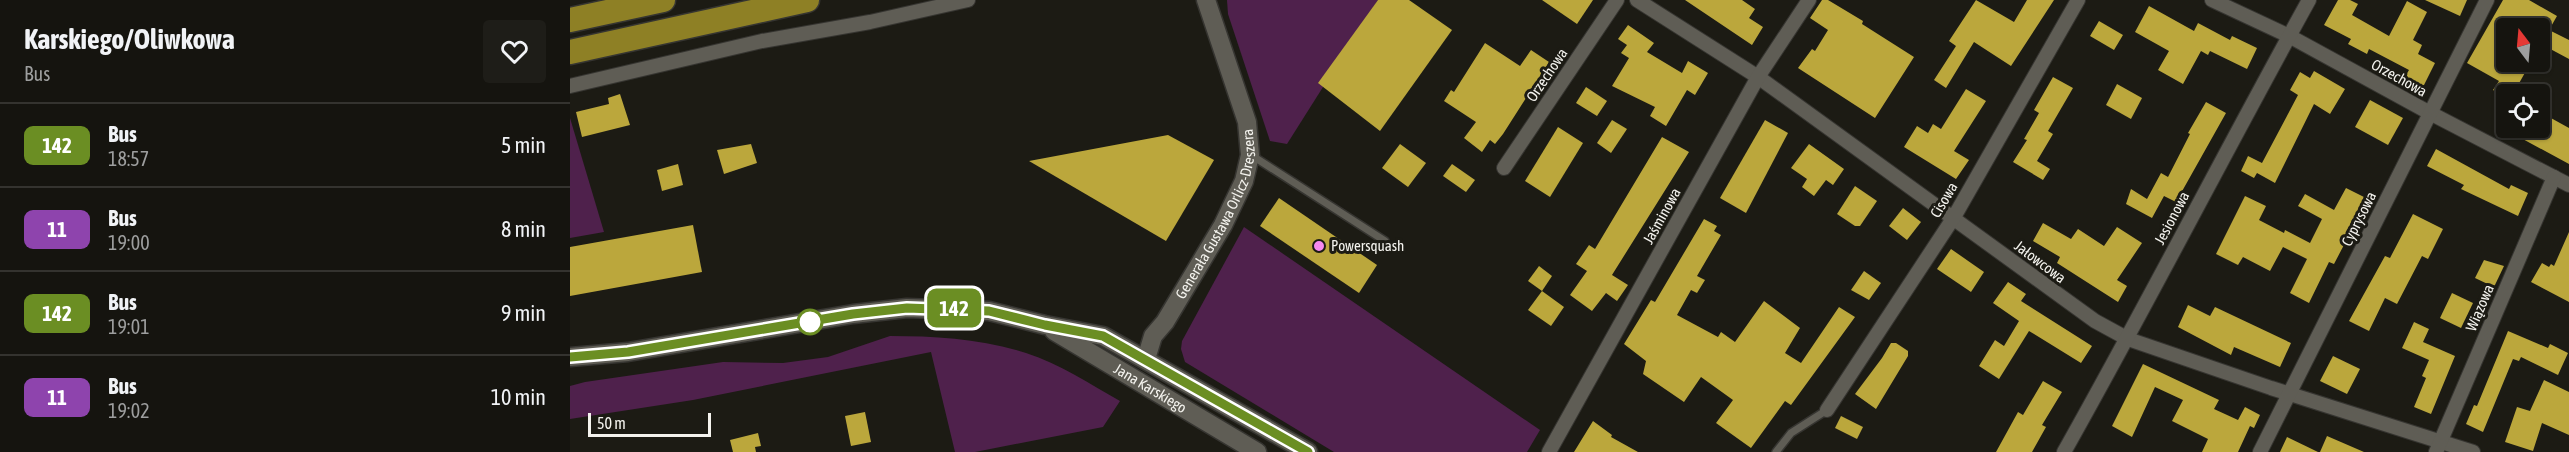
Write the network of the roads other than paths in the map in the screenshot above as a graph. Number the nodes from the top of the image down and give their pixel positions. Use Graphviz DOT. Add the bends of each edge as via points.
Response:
graph roads {
  1 [pos="663,0"];
  2 [pos="807,0"];
  3 [pos="968,0"];
  4 [pos="1206,0"];
  5 [pos="1617,0"];
  6 [pos="1637,0"];
  7 [pos="1809,0"];
  8 [pos="2078,0"];
  9 [pos="2212,0"];
  10 [pos="2309,0"];
  11 [pos="2487,0"];
  12 [pos="570,20"];
  13 [pos="2289,36"];
  14 [pos="570,52"];
  15 [pos="1758,76"];
  16 [pos="570,86"];
  17 [pos="2430,113"];
  18 [pos="1250,155"];
  19 [pos="1504,168"];
  20 [pos="2554,177"];
  21 [pos="2569,185"];
  22 [pos="1954,216"];
  23 [pos="1386,241"];
  24 [pos="1045,325"];
  25 [pos="2128,339"];
  26 [pos="570,357"];
  27 [pos="1146,359"];
  28 [pos="1133,379"];
  29 [pos="2289,395"];
  30 [pos="1827,410"];
  31 [pos="2439,447"];
  32 [pos="1257,452"];
  33 [pos="1308,452"];
  34 [pos="1550,452"];
  35 [pos="1776,452"];
  36 [pos="2064,452"];
  37 [pos="2260,452"];
  38 [pos="2473,452"];
  1 -- 12 [label="highway"];
  2 -- 14 [label="highway"];
  3 -- 16 [label="street" via="762,41"];
  4 -- 18 [label="street, Generała Gustawa Orlicz-Dreszera" via="1247,122"];
  5 -- 19 [label="street, Orzechowa"];
  6 -- 15 [label="street, Jałowcowa"];
  7 -- 15 [label="street, Jaśminowa"];
  8 -- 22 [label="street, Cisowa"];
  9 -- 13 [label="street, Orzechowa"];
  10 -- 13 [label="street, Jesionowa"];
  11 -- 17 [label="street, Cyprysowa"];
  13 -- 17 [label="street, Orzechowa"];
  13 -- 25 [label="street, Jesionowa"];
  15 -- 22 [label="street, Jałowcowa"];
  15 -- 34 [label="street, Jaśminowa"];
  17 -- 20 [label="street, Orzechowa"];
  17 -- 29 [label="street, Cyprysowa"];
  18 -- 23 [label="lane"];
  18 -- 27 [label="street, Generała Gustawa Orlicz-Dreszera" via="1244,181 1223,225 1166,322 1153,336"];
  20 -- 21 [label="street, Orzechowa"];
  20 -- 31 [label="street, Wiązowa"];
  22 -- 25 [label="street, Jałowcowa" via="2075,309"];
  22 -- 30 [label="street, Cisowa"];
  24 -- 26 [label="street, Jana Karskiego" via="989,311 907,308 628,352"];
  24 -- 27 [label="street, Jana Karskiego" via="1103,336"];
  24 -- 28 [label="street, Jana Karskiego"];
  25 -- 29 [label="street, Jałowcowa"];
  25 -- 36 [label="street, Jesionowa"];
  27 -- 28 [label="street, Generała Gustawa Orlicz-Dreszera"];
  27 -- 33 [label="street, Jana Karskiego"];
  28 -- 32 [label="street, Jana Karskiego"];
  29 -- 31 [label="street, Jałowcowa"];
  29 -- 37 [label="street, Cyprysowa"];
  30 -- 35 [label="lane" via="1791,433"];
  31 -- 38 [label="street, Jałowcowa"];
}
